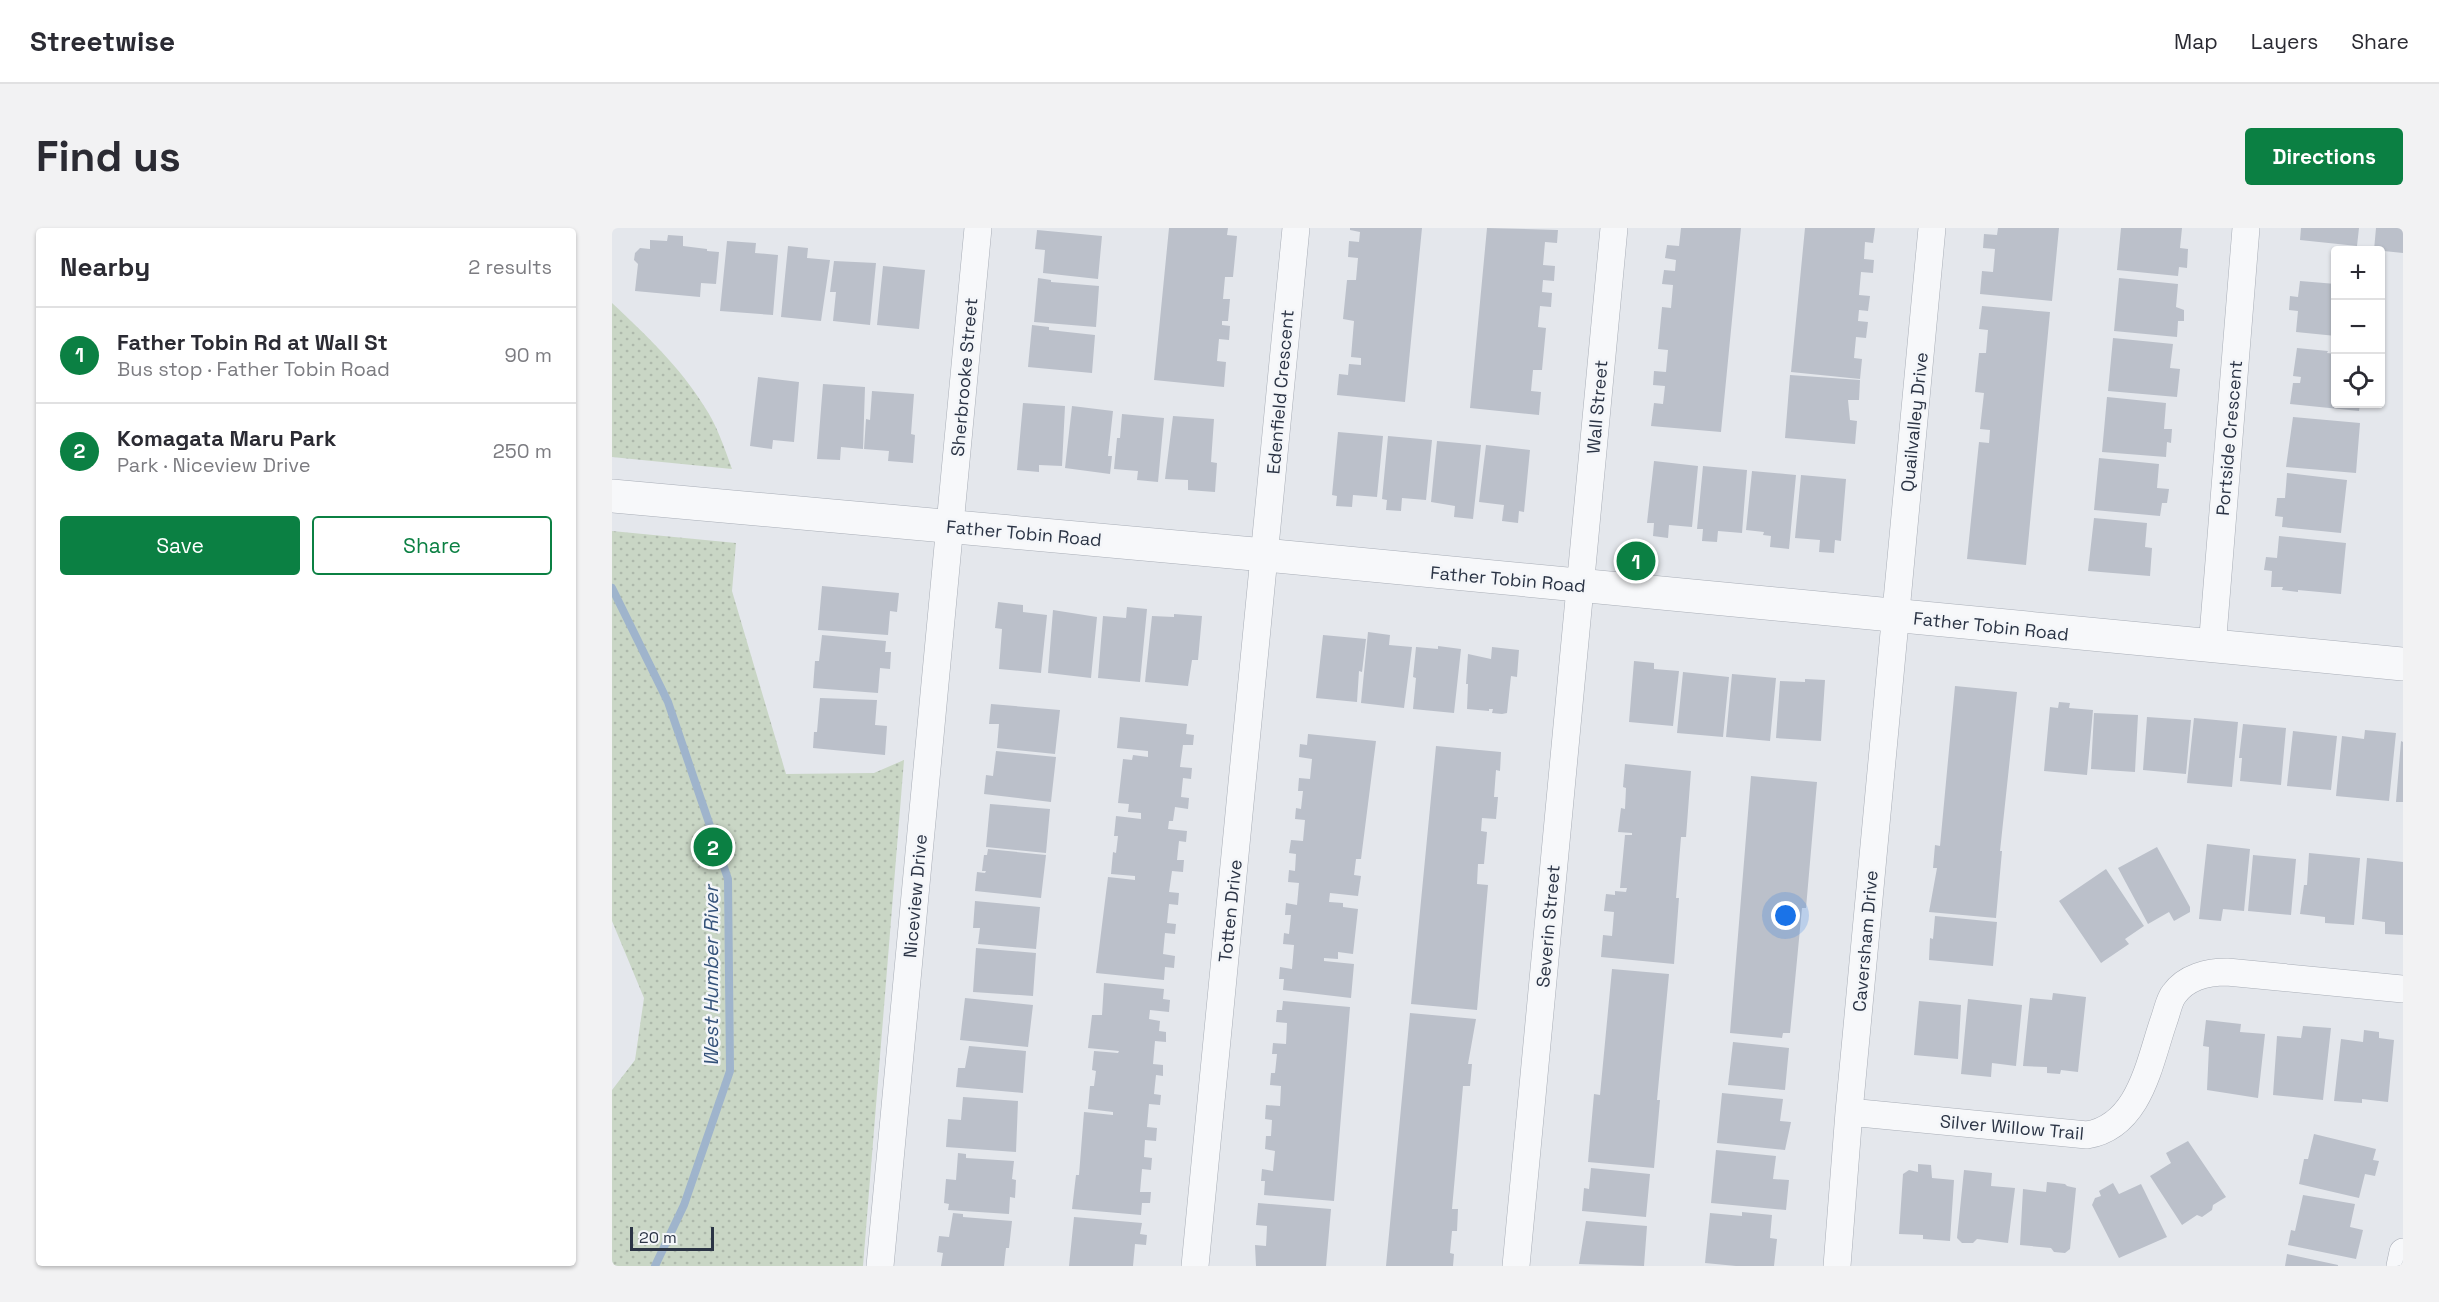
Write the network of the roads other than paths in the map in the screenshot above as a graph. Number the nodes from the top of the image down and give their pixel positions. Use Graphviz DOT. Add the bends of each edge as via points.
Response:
graph roads {
  1 [pos="978,228"];
  2 [pos="1296,228"];
  3 [pos="1614,228"];
  4 [pos="1932,228"];
  5 [pos="2246,228"];
  6 [pos="612,496"];
  7 [pos="950,526"];
  8 [pos="1265,555"];
  9 [pos="1580,585"];
  10 [pos="1895,617"];
  11 [pos="2212,648"];
  12 [pos="2403,664"];
  13 [pos="2403,989"];
  14 [pos="1849,1112"];
  15 [pos="2403,1252"];
  16 [pos="880,1266"];
  17 [pos="1196,1266"];
  18 [pos="1516,1266"];
  19 [pos="1837,1266"];
  20 [pos="2400,1266"];
  1 -- 7 [label="street, Sherbrooke Street"];
  2 -- 8 [label="street, Edenfield Crescent"];
  3 -- 9 [label="street, Wall Street"];
  4 -- 10 [label="street, Quailvalley Drive"];
  5 -- 11 [label="street, Portside Crescent"];
  6 -- 7 [label="street, Father Tobin Road"];
  7 -- 8 [label="street, Father Tobin Road"];
  7 -- 16 [label="street, Niceview Drive"];
  8 -- 9 [label="street, Father Tobin Road"];
  8 -- 17 [label="street, Totten Drive"];
  9 -- 10 [label="street, Father Tobin Road"];
  9 -- 18 [label="street, Severin Street"];
  10 -- 11 [label="street, Father Tobin Road"];
  10 -- 14 [label="street, Caversham Drive"];
  11 -- 12 [label="street, Father Tobin Road"];
  13 -- 14 [label="street, Silver Willow Trail" via="2206,972 2174,994 2134,1103 2119,1120 2099,1133"];
  14 -- 19 [label="street, Caversham Drive"];
  15 -- 20 [label="street"];
}
